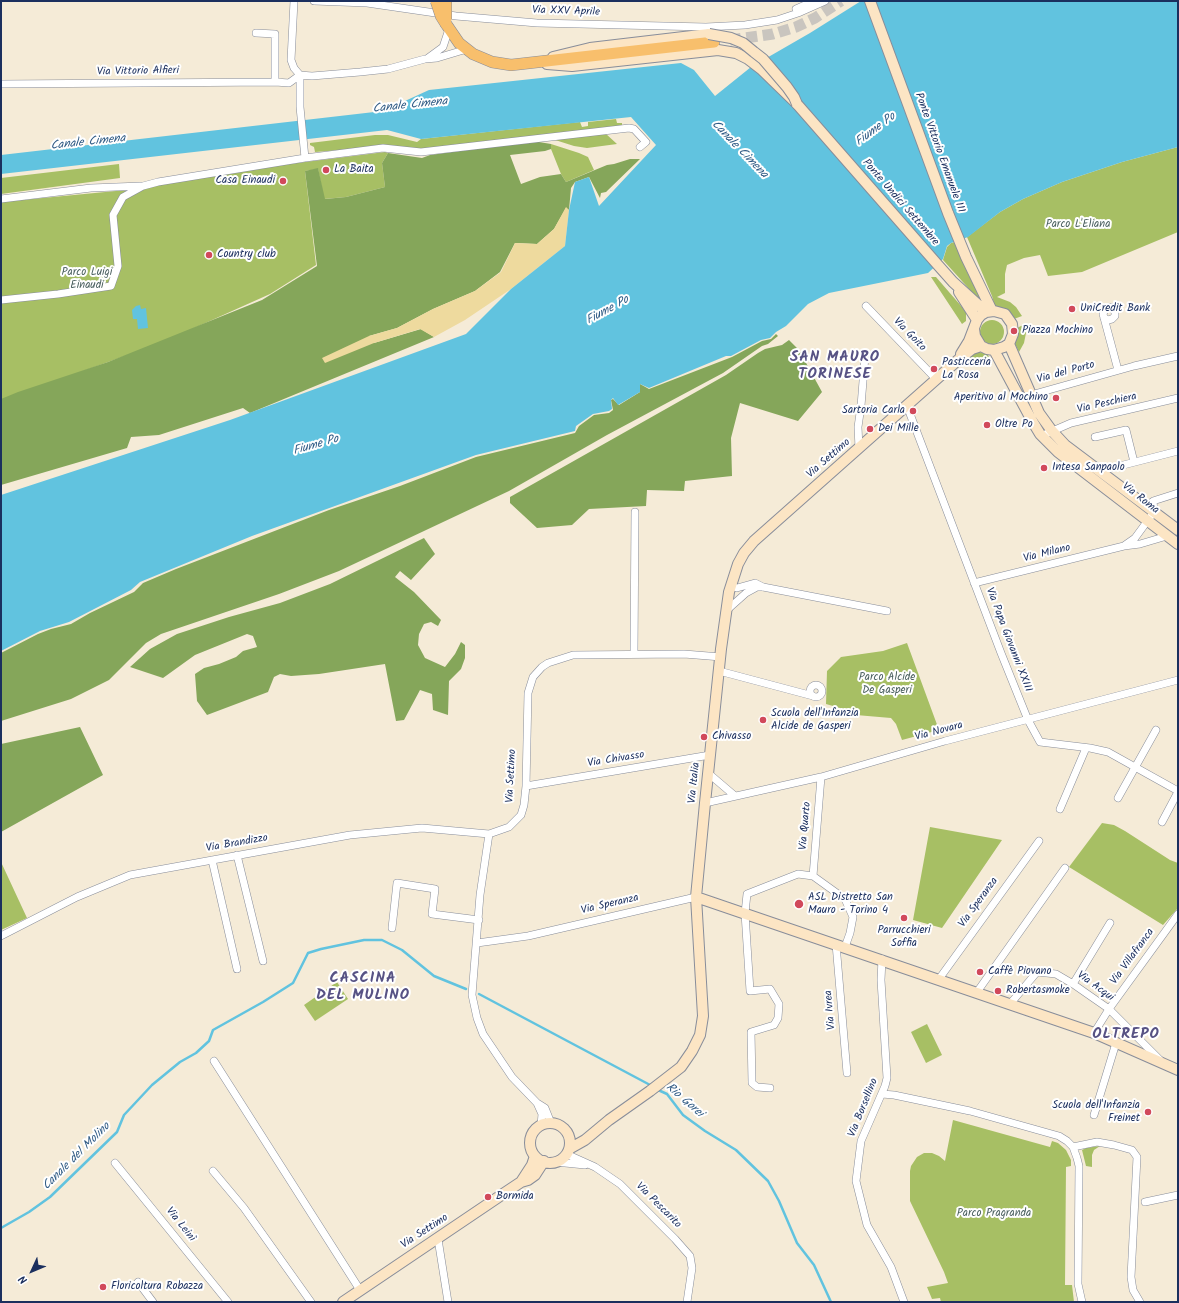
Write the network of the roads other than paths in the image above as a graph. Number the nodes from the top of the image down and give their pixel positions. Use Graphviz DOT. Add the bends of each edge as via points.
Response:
graph roads {
  1 [pos="294,1"];
  2 [pos="314,1"];
  3 [pos="436,1"];
  4 [pos="446,1"];
  5 [pos="814,1"];
  6 [pos="825,1"];
  7 [pos="870,1"];
  8 [pos="770,21"];
  9 [pos="447,26"];
  10 [pos="256,33"];
  11 [pos="712,38"];
  12 [pos="467,49"];
  13 [pos="425,59"];
  14 [pos="534,64"];
  15 [pos="300,76"];
  16 [pos="275,82"];
  17 [pos="1,84"];
  18 [pos="797,104"];
  19 [pos="640,147"];
  20 [pos="305,158"];
  21 [pos="144,186"];
  22 [pos="1,199"];
  23 [pos="953,282"];
  24 [pos="1,300"];
  25 [pos="866,306"];
  26 [pos="989,311"];
  27 [pos="1104,318"];
  28 [pos="975,325"];
  29 [pos="1009,344"];
  30 [pos="982,346"];
  31 [pos="994,350"];
  32 [pos="865,356"];
  33 [pos="1178,356"];
  34 [pos="958,360"];
  35 [pos="1118,370"];
  36 [pos="936,379"];
  37 [pos="1032,398"];
  38 [pos="1178,398"];
  39 [pos="1021,401"];
  40 [pos="907,406"];
  41 [pos="1052,431"];
  42 [pos="1042,436"];
  43 [pos="1095,437"];
  44 [pos="860,448"];
  45 [pos="1178,451"];
  46 [pos="1134,462"];
  47 [pos="1100,471"];
  48 [pos="1178,493"];
  49 [pos="635,512"];
  50 [pos="1154,512"];
  51 [pos="1145,525"];
  52 [pos="1178,530"];
  53 [pos="1168,536"];
  54 [pos="1178,544"];
  55 [pos="1124,546"];
  56 [pos="974,583"];
  57 [pos="731,586"];
  58 [pos="763,587"];
  59 [pos="727,610"];
  60 [pos="887,611"];
  61 [pos="634,654"];
  62 [pos="721,657"];
  63 [pos="719,671"];
  64 [pos="1178,680"];
  65 [pos="813,696"];
  66 [pos="1028,720"];
  67 [pos="1156,730"];
  68 [pos="1086,748"];
  69 [pos="710,755"];
  70 [pos="1135,768"];
  71 [pos="708,773"];
  72 [pos="821,777"];
  73 [pos="526,786"];
  74 [pos="1178,792"];
  75 [pos="736,796"];
  76 [pos="1118,798"];
  77 [pos="705,803"];
  78 [pos="1060,809"];
  79 [pos="1162,822"];
  80 [pos="489,834"];
  81 [pos="1039,841"];
  82 [pos="237,855"];
  83 [pos="212,860"];
  84 [pos="1065,868"];
  85 [pos="813,876"];
  86 [pos="696,897"];
  87 [pos="745,913"];
  88 [pos="1178,914"];
  89 [pos="479,920"];
  90 [pos="1110,922"];
  91 [pos="392,928"];
  92 [pos="1,936"];
  93 [pos="478,943"];
  94 [pos="840,945"];
  95 [pos="882,959"];
  96 [pos="264,961"];
  97 [pos="237,969"];
  98 [pos="939,979"];
  99 [pos="1073,984"];
  100 [pos="977,992"];
  101 [pos="1010,1004"];
  102 [pos="1108,1010"];
  103 [pos="1094,1033"];
  104 [pos="1116,1043"];
  105 [pos="214,1061"];
  106 [pos="1163,1063"];
  107 [pos="1178,1070"];
  108 [pos="847,1073"];
  109 [pos="770,1088"];
  110 [pos="882,1094"];
  111 [pos="536,1103"];
  112 [pos="1094,1115"];
  113 [pos="551,1123"];
  114 [pos="541,1125"];
  115 [pos="593,1133"];
  116 [pos="569,1136"];
  117 [pos="1073,1147"];
  118 [pos="568,1151"];
  119 [pos="535,1156"];
  120 [pos="544,1162"];
  121 [pos="555,1162"];
  122 [pos="115,1163"];
  123 [pos="595,1167"];
  124 [pos="213,1171"];
  125 [pos="521,1182"];
  126 [pos="1178,1195"];
  127 [pos="1145,1202"];
  128 [pos="438,1239"];
  129 [pos="138,1282"];
  130 [pos="360,1290"];
  131 [pos="154,1302"];
  132 [pos="228,1302"];
  133 [pos="311,1302"];
  134 [pos="343,1302"];
  135 [pos="448,1302"];
  136 [pos="687,1302"];
  137 [pos="904,1302"];
  138 [pos="1082,1302"];
  139 [pos="1140,1302"];
  1 -- 15 [label="street" via="291,60"];
  2 -- 8 [label="street, Via XXV Aprile" via="367,3 456,16 537,23 706,28"];
  3 -- 9 [label="main road, bridge"];
  4 -- 9 [label="main road, bridge"];
  5 -- 8 [label="street, Via XXV Aprile"];
  6 -- 8 [label="street, Via XXV Aprile" via="798,13"];
  7 -- 26 [label="street, Ponte Vittorio Emanuele III" via="948,213"];
  9 -- 12 [label="main road" via="459,43"];
  9 -- 13 [label="street, Via Vittorio Alfieri" via="443,47"];
  10 -- 16 [label="street" via="275,34"];
  11 -- 14 [label="main road"];
  11 -- 18 [label="street, bridge" via="731,38 743,43 763,59 787,87"];
  12 -- 13 [label="street, Via Vittorio Alfieri"];
  12 -- 14 [label="main road" via="482,58 502,64"];
  13 -- 15 [label="street, Via Vittorio Alfieri" via="360,72"];
  14 -- 18 [label="street" via="572,66 710,50 725,51 748,59"];
  15 -- 16 [label="street, Via Vittorio Alfieri" via="289,83"];
  15 -- 20 [label="street" via="300,115"];
  16 -- 17 [label="street, Via Vittorio Alfieri"];
  18 -- 23 [label="street, Ponte Undici Settembre"];
  19 -- 20 [label="street" via="646,142 634,129 629,128 421,152 383,148"];
  20 -- 21 [label="street"];
  21 -- 22 [label="street" via="91,188"];
  21 -- 24 [label="street" via="123,197 113,215 118,266 111,286"];
  23 -- 26 [label="street, Ponte Undici Settembre"];
  23 -- 28 [label="street, Ponte Undici Settembre"];
  25 -- 36 [label="street, Via Goito"];
  26 -- 28 [label="street" via="981,315"];
  26 -- 29 [label="street" via="1005,314 1012,324 1013,334"];
  27 -- 35 [label="street"];
  28 -- 30 [label="street" via="975,336"];
  28 -- 34 [label="street" via="968,344"];
  29 -- 31 [label="street"];
  29 -- 37 [label="street"];
  30 -- 31 [label="street"];
  30 -- 34 [label="street" via="972,349"];
  31 -- 39 [label="street"];
  32 -- 44 [label="street" via="858,427"];
  33 -- 35 [label="street, Via del Porto"];
  34 -- 36 [label="street, Via Settimo"];
  35 -- 37 [label="street, Via del Porto"];
  36 -- 40 [label="street, Via Settimo"];
  37 -- 39 [label="street, Via del Porto"];
  37 -- 41 [label="street, Via Roma"];
  38 -- 41 [label="street, Via Peschiera" via="1071,423"];
  39 -- 42 [label="street, Via Roma"];
  40 -- 44 [label="street, Via Settimo"];
  40 -- 56 [label="street, Via Papa Giovanni XXIII"];
  41 -- 42 [label="street, Via Peschiera"];
  41 -- 47 [label="street, Via Roma" via="1065,445"];
  42 -- 51 [label="street, Via Roma"];
  43 -- 46 [label="street" via="1126,430"];
  44 -- 57 [label="street, Via Settimo" via="754,541 738,564"];
  45 -- 46 [label="street"];
  46 -- 47 [label="street"];
  47 -- 50 [label="street, Via Roma"];
  48 -- 50 [label="street, Via Milano" via="1153,502"];
  49 -- 61 [label="street"];
  50 -- 51 [label="street, Via Milano"];
  50 -- 52 [label="street, Via Roma"];
  51 -- 53 [label="street, Via Roma"];
  51 -- 55 [label="street, Via Milano" via="1135,538"];
  53 -- 54 [label="street, Via Roma"];
  53 -- 55 [label="street, Via Milano"];
  55 -- 56 [label="street, Via Milano"];
  56 -- 66 [label="street, Via Papa Giovanni XXIII"];
  57 -- 58 [label="street" via="739,588 755,583"];
  57 -- 59 [label="street, Via Settimo"];
  58 -- 59 [label="street" via="746,593"];
  58 -- 60 [label="street"];
  59 -- 62 [label="street, Via Settimo"];
  61 -- 62 [label="street, Via Settimo"];
  61 -- 73 [label="street, Via Settimo" via="573,655 548,663 533,677 528,693"];
  62 -- 63 [label="street, Via Italia"];
  63 -- 65 [label="street"];
  63 -- 69 [label="street, Via Italia"];
  64 -- 66 [label="street, Via Novara"];
  66 -- 68 [label="street, Via Papa Giovanni XXIII" via="1040,742"];
  66 -- 72 [label="street, Via Novara"];
  67 -- 70 [label="street"];
  68 -- 70 [label="street, Via Papa Giovanni XXIII" via="1108,752"];
  68 -- 78 [label="street"];
  69 -- 71 [label="street, Via Italia"];
  69 -- 73 [label="street, Via Chivasso"];
  70 -- 74 [label="street, Via Papa Giovanni XXIII"];
  70 -- 76 [label="street"];
  71 -- 75 [label="street"];
  71 -- 77 [label="street, Via Italia"];
  72 -- 75 [label="street, Via Novara"];
  72 -- 85 [label="street, Via Quarto"];
  73 -- 80 [label="street, Via Settimo" via="521,816 509,826"];
  74 -- 79 [label="street"];
  75 -- 77 [label="street, Via Novara"];
  77 -- 86 [label="street, Via Italia"];
  80 -- 82 [label="street, Via Brandizzo" via="418,828 350,835"];
  80 -- 89 [label="street" via="480,894"];
  81 -- 98 [label="street, Via Speranza"];
  82 -- 83 [label="street, Via Brandizzo"];
  82 -- 96 [label="street"];
  83 -- 92 [label="street, Via Brandizzo" via="130,874 76,897"];
  83 -- 97 [label="street"];
  84 -- 100 [label="street"];
  85 -- 87 [label="street" via="798,874 747,894"];
  85 -- 94 [label="street" via="845,899 853,917 850,933"];
  86 -- 87 [label="street"];
  86 -- 93 [label="street, Via Speranza" via="528,936"];
  86 -- 115 [label="street, Via Italia" via="703,1016 700,1035 681,1067"];
  87 -- 94 [label="street"];
  87 -- 109 [label="street" via="750,991 770,989 778,1004 778,1018 774,1025 751,1032 752,1083 757,1087"];
  88 -- 102 [label="street, Via Villafranca"];
  89 -- 91 [label="street" via="432,914 435,889 397,883"];
  89 -- 93 [label="street"];
  90 -- 99 [label="street"];
  93 -- 111 [label="street" via="472,995 477,1018 483,1034 512,1077"];
  94 -- 95 [label="street"];
  94 -- 108 [label="street, Via Ivrea"];
  95 -- 98 [label="street"];
  95 -- 110 [label="street, Via Borsellino" via="887,1078"];
  98 -- 100 [label="street"];
  99 -- 101 [label="street, Via Acqui" via="1056,974 1037,972"];
  99 -- 102 [label="street, Via Acqui"];
  100 -- 101 [label="street"];
  101 -- 103 [label="street"];
  102 -- 103 [label="street, Via Villafranca"];
  102 -- 106 [label="street, Via Acqui"];
  103 -- 104 [label="street"];
  104 -- 106 [label="street"];
  104 -- 112 [label="street"];
  105 -- 130 [label="street"];
  106 -- 107 [label="street"];
  110 -- 117 [label="street" via="970,1111 1059,1136"];
  110 -- 137 [label="street, Via Borsellino" via="861,1142 856,1181 867,1225 891,1268"];
  111 -- 113 [label="street" via="545,1108"];
  111 -- 114 [label="street" via="542,1114"];
  113 -- 114 [label="street"];
  113 -- 116 [label="street" via="562,1127"];
  114 -- 119 [label="street" via="532,1134 530,1141"];
  115 -- 116 [label="street"];
  115 -- 118 [label="street, Via Italia"];
  116 -- 118 [label="street"];
  117 -- 138 [label="street" via="1079,1166 1078,1284"];
  117 -- 139 [label="street" via="1098,1142 1132,1150 1137,1157 1131,1277 1132,1290"];
  118 -- 121 [label="street"];
  118 -- 123 [label="street, Via Pescarito"];
  119 -- 120 [label="street"];
  119 -- 125 [label="street, Via Settimo"];
  120 -- 121 [label="street"];
  120 -- 125 [label="street, Via Settimo" via="535,1175"];
  121 -- 123 [label="street"];
  122 -- 132 [label="street, Via Leinì"];
  123 -- 136 [label="street, Via Pescarito" via="620,1184 690,1256 692,1268"];
  124 -- 133 [label="street" via="244,1208"];
  125 -- 128 [label="street, Via Settimo"];
  126 -- 127 [label="street"];
  128 -- 130 [label="street, Via Settimo"];
  128 -- 135 [label="street"];
  129 -- 131 [label="street"];
  130 -- 134 [label="street, Via Settimo"];
}
